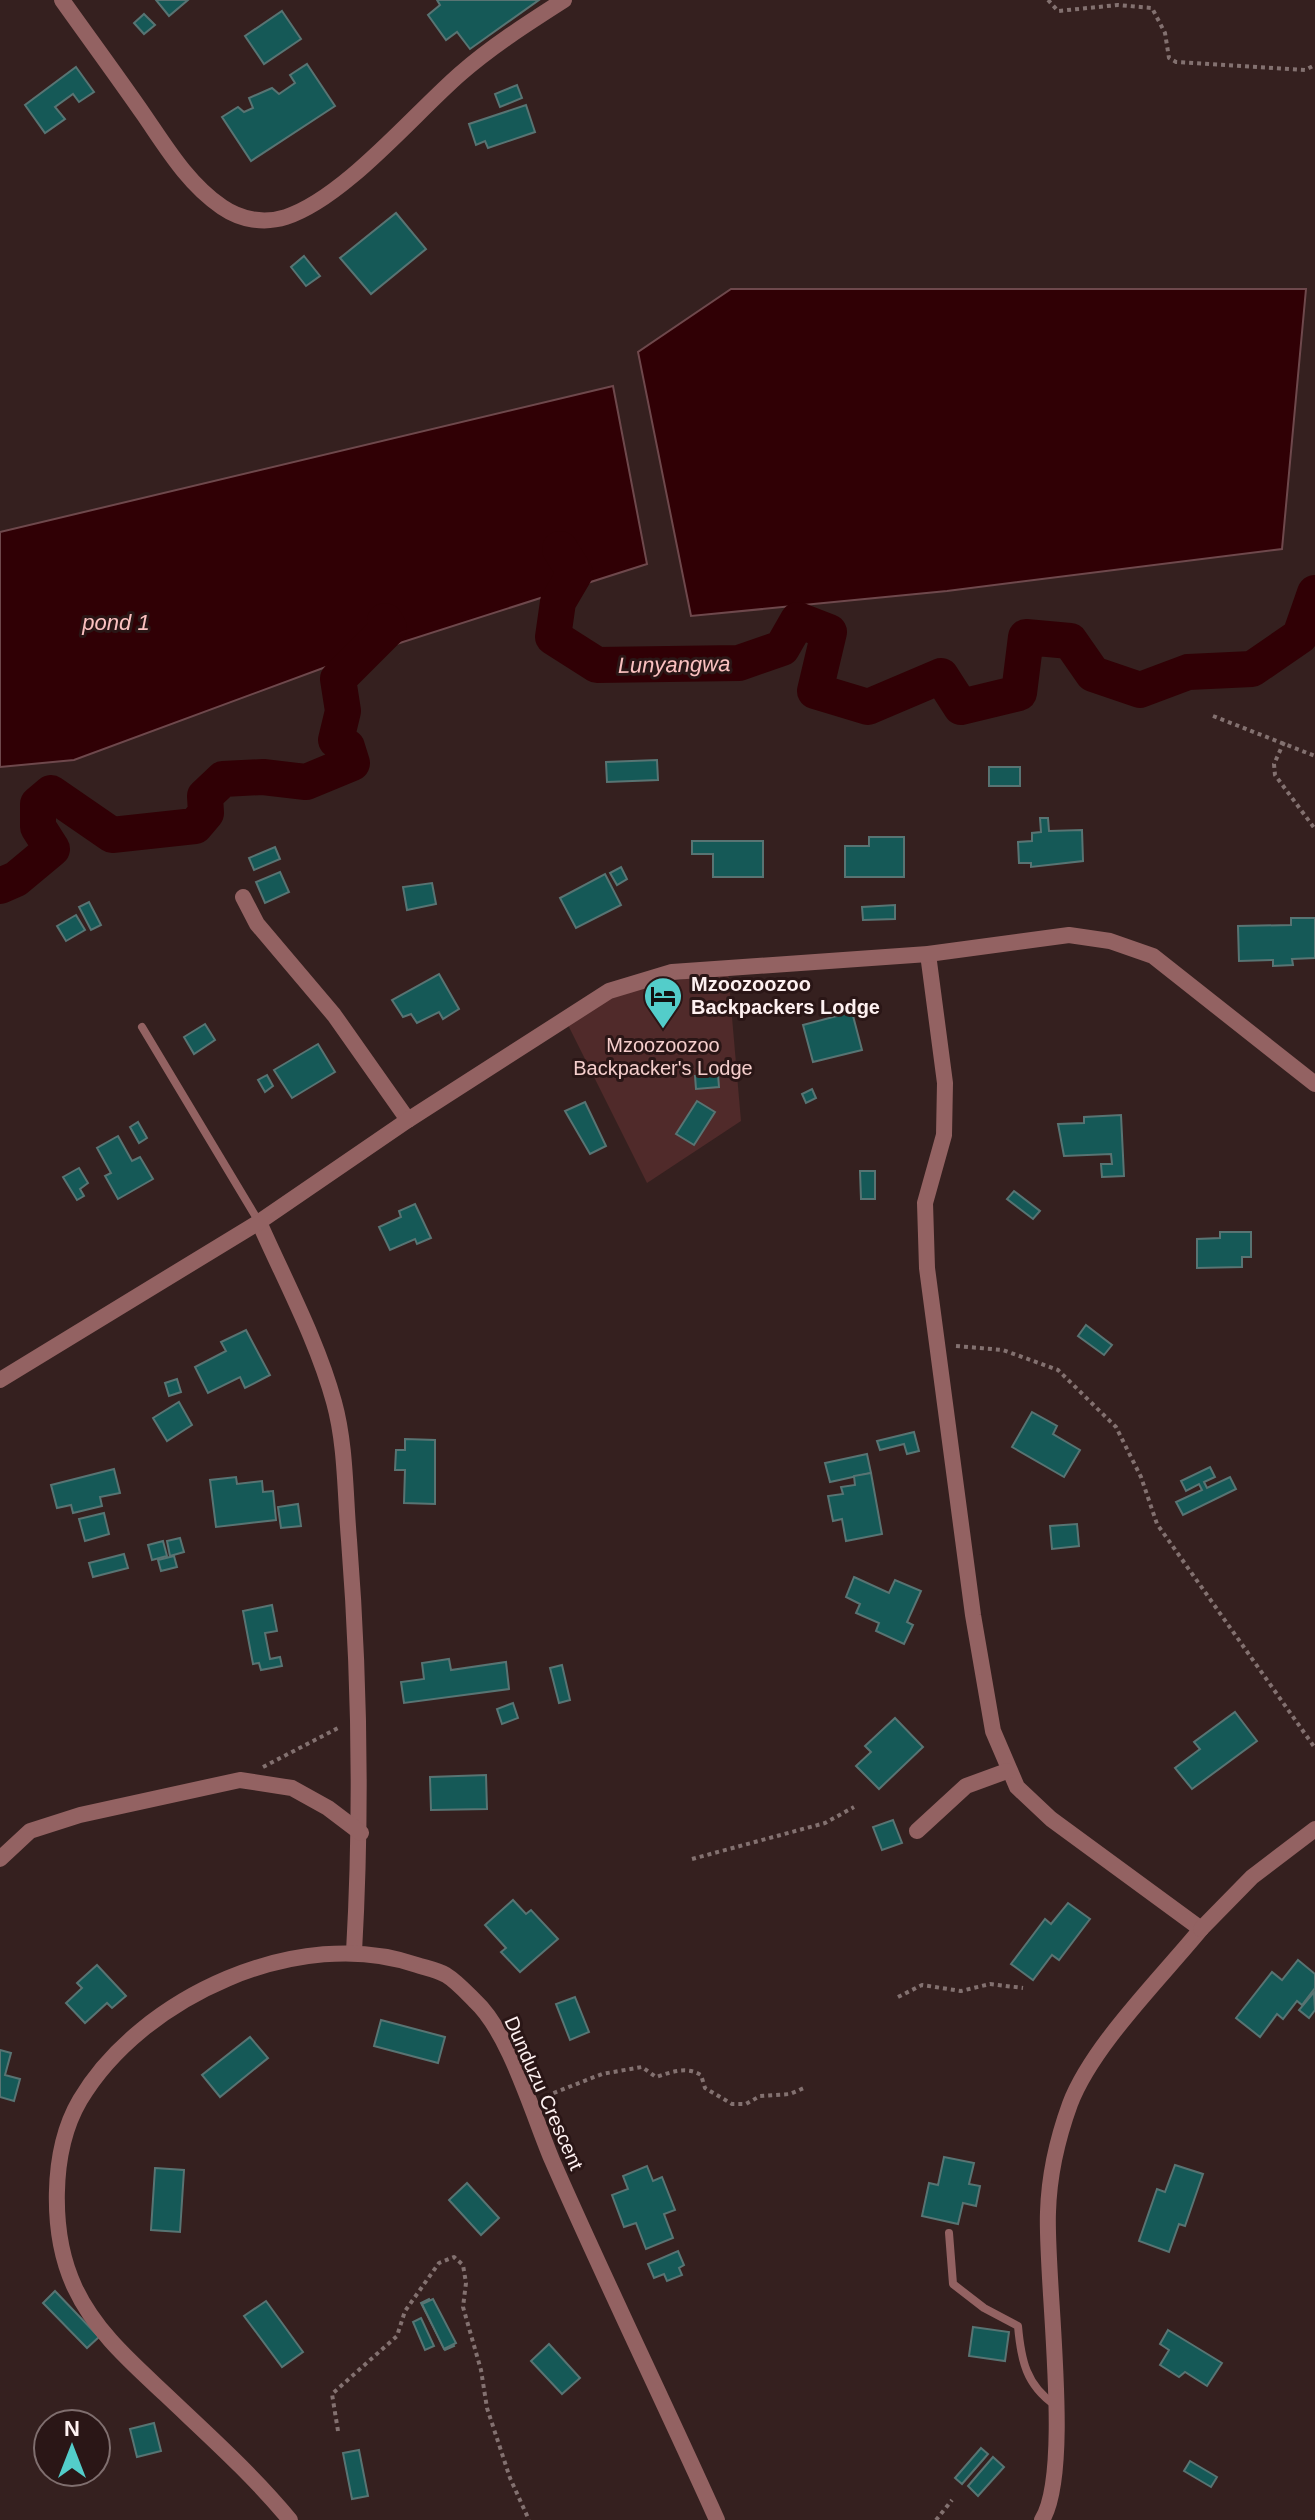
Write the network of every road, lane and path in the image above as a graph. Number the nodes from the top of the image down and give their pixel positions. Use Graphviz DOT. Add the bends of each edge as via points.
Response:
graph roads {
  1 [pos="62,0"];
  2 [pos="564,0"];
  3 [pos="1048,0"];
  4 [pos="1315,65"];
  5 [pos="1213,716"];
  6 [pos="1284,742"];
  7 [pos="1315,756"];
  8 [pos="1315,829"];
  9 [pos="243,897"];
  10 [pos="928,954"];
  11 [pos="142,1027"];
  12 [pos="1315,1084"];
  13 [pos="408,1120"];
  14 [pos="259,1222"];
  15 [pos="937,1344"];
  16 [pos="0,1380"];
  17 [pos="346,1720"];
  18 [pos="1315,1748"];
  19 [pos="1007,1771"];
  20 [pos="240,1780"];
  21 [pos="854,1807"];
  22 [pos="1315,1829"];
  23 [pos="917,1831"];
  24 [pos="361,1833"];
  25 [pos="0,1859"];
  26 [pos="692,1859"];
  27 [pos="1201,1929"];
  28 [pos="354,1952"];
  29 [pos="1023,1988"];
  30 [pos="898,1997"];
  31 [pos="804,2088"];
  32 [pos="528,2104"];
  33 [pos="949,2233"];
  34 [pos="1055,2405"];
  35 [pos="338,2431"];
  36 [pos="952,2500"];
  37 [pos="290,2520"];
  38 [pos="529,2520"];
  39 [pos="717,2520"];
  40 [pos="936,2520"];
  41 [pos="1042,2520"];
  1 -- 2 [label="street" via="182,170 240,218 262,220 286,217 319,200 460,74"];
  3 -- 4 [label="path" via="1058,11 1118,5 1152,8 1165,33 1169,58 1176,62 1305,70"];
  5 -- 6 [label="path"];
  6 -- 7 [label="path"];
  6 -- 8 [label="path" via="1275,775"];
  9 -- 13 [label="street" via="257,924 334,1015"];
  10 -- 12 [label="street" via="1069,935 1110,941 1153,956"];
  10 -- 13 [label="street" via="750,964 637,980 609,991"];
  10 -- 15 [label="street" via="945,1083 944,1135 925,1203"];
  11 -- 14 [label="lane"];
  13 -- 14 [label="street"];
  14 -- 16 [label="street"];
  14 -- 24 [label="street" via="335,1403 358,1644"];
  15 -- 18 [label="path" via="1003,1350 1058,1370 1116,1427 1157,1524"];
  15 -- 19 [label="street" via="985,1692"];
  17 -- 20 [label="path" via="339,1729"];
  19 -- 23 [label="street" via="966,1786"];
  19 -- 27 [label="street" via="1051,1819"];
  20 -- 24 [label="street" via="292,1788"];
  20 -- 25 [label="street" via="30,1831"];
  21 -- 26 [label="path" via="825,1823"];
  22 -- 27 [label="street" via="1252,1877"];
  24 -- 28 [label="street"];
  27 -- 34 [label="street" via="1083,2073 1069,2106 1048,2211"];
  28 -- 32 [label="street, Dunduzu Crescent" via="401,1959 445,1974 480,2005 501,2035"];
  28 -- 37 [label="street, Dunduzu Crescent" via="246,1970 164,2012 130,2039 80,2100 64,2136 56,2185 60,2232 74,2287 107,2340 259,2482"];
  29 -- 30 [label="path" via="990,1984 961,1991 922,1985"];
  31 -- 32 [label="path" via="732,2104 705,2088 701,2075 693,2071 656,2077 642,2067 602,2074"];
  32 -- 39 [label="street, Dunduzu Crescent"];
  33 -- 34 [label="lane" via="953,2284 1018,2326 1021,2364 1040,2394"];
  34 -- 41 [label="street" via="1053,2488"];
  35 -- 38 [label="path" via="332,2394 397,2336 405,2311 439,2263 454,2257 463,2265 463,2307 487,2408"];
  36 -- 40 [label="path"];
}
